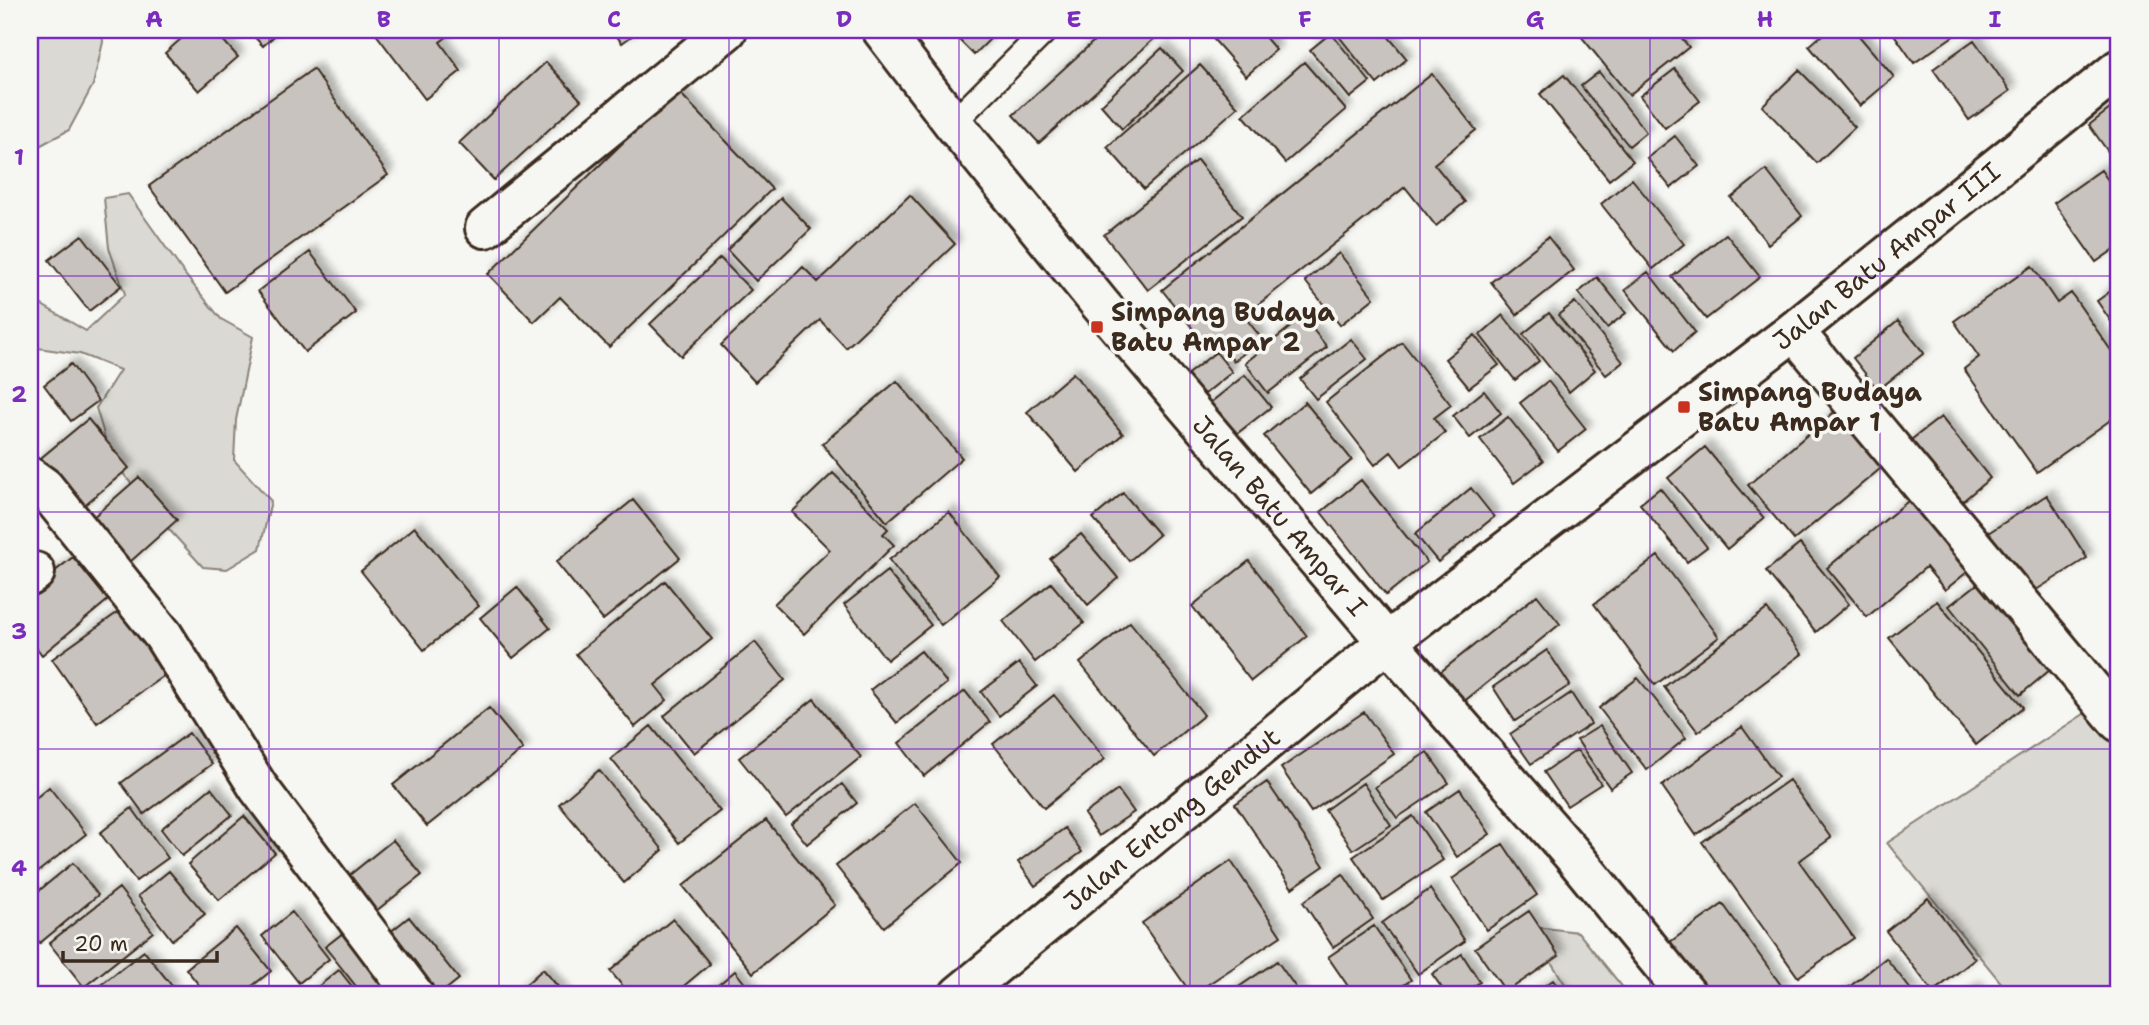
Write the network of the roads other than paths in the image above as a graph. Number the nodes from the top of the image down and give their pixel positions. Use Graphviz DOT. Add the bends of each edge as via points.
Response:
graph roads {
  1 [pos="727,30"];
  2 [pos="881,30"];
  3 [pos="1046,30"];
  4 [pos="2119,69"];
  5 [pos="953,123"];
  6 [pos="485,228"];
  7 [pos="1794,331"];
  8 [pos="30,477"];
  9 [pos="1387,642"];
  10 [pos="2119,722"];
  11 [pos="414,995"];
  12 [pos="959,995"];
  13 [pos="1687,995"];
  1 -- 6 [label="street"];
  2 -- 5 [label="street, Jalan Batu Ampar I"];
  3 -- 5 [label="lane"];
  4 -- 7 [label="street, Jalan Batu Ampar III"];
  5 -- 9 [label="street, Jalan Batu Ampar I"];
  7 -- 9 [label="street, Jalan Batu Ampar III"];
  7 -- 10 [label="street"];
  8 -- 11 [label="street" via="44,487 163,635 258,788"];
  9 -- 12 [label="street, Jalan Entong Gendut"];
  9 -- 13 [label="street, Jalan Batu Ampar I" via="1571,853"];
}
